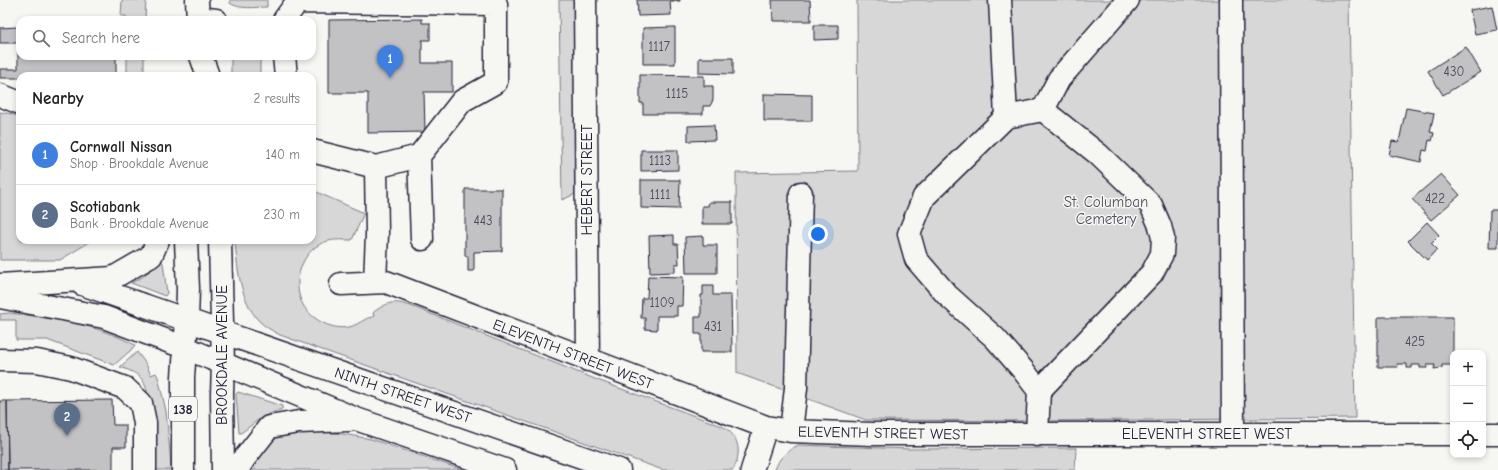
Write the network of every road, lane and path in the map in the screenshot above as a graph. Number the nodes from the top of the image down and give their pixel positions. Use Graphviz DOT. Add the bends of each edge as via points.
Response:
graph roads {
  1 [pos="585,0"];
  2 [pos="1000,0"];
  3 [pos="1128,0"];
  4 [pos="1231,0"];
  5 [pos="287,16"];
  6 [pos="198,60"];
  7 [pos="202,60"];
  8 [pos="284,60"];
  9 [pos="194,72"];
  10 [pos="206,72"];
  11 [pos="286,72"];
  12 [pos="0,95"];
  13 [pos="16,101"];
  14 [pos="1043,110"];
  15 [pos="1006,118"];
  16 [pos="316,153"];
  17 [pos="419,156"];
  18 [pos="376,167"];
  19 [pos="801,193"];
  20 [pos="422,239"];
  21 [pos="156,244"];
  22 [pos="186,244"];
  23 [pos="220,244"];
  24 [pos="71,280"];
  25 [pos="375,282"];
  26 [pos="340,284"];
  27 [pos="0,285"];
  28 [pos="0,297"];
  29 [pos="187,320"];
  30 [pos="223,333"];
  31 [pos="186,348"];
  32 [pos="0,360"];
  33 [pos="588,360"];
  34 [pos="223,364"];
  35 [pos="1039,391"];
  36 [pos="356,419"];
  37 [pos="766,427"];
  38 [pos="791,431"];
  39 [pos="1233,434"];
  40 [pos="1450,434"];
  41 [pos="1486,434"];
  42 [pos="1498,434"];
  43 [pos="1037,435"];
  44 [pos="145,470"];
  45 [pos="183,470"];
  46 [pos="223,470"];
  47 [pos="237,470"];
  48 [pos="505,470"];
  49 [pos="619,470"];
  50 [pos="752,470"];
  1 -- 33 [label="street, HEBERT STREET"];
  2 -- 15 [label="street"];
  3 -- 14 [label="street" via="1059,79"];
  4 -- 39 [label="street"];
  5 -- 17 [label="street" via="297,2 496,4 496,82 462,101"];
  6 -- 9 [label="street"];
  7 -- 10 [label="street"];
  8 -- 11 [label="street"];
  12 -- 13 [label="street"];
  14 -- 15 [label="street"];
  14 -- 35 [label="street" via="1098,154 1151,205 1163,238 1162,254 1152,273"];
  15 -- 35 [label="street" via="924,197 909,234 916,259 948,295 995,338"];
  16 -- 18 [label="street"];
  17 -- 18 [label="street"];
  17 -- 20 [label="street"];
  18 -- 25 [label="street"];
  19 -- 38 [label="street" via="796,388"];
  21 -- 24 [label="street" via="151,256 113,278"];
  22 -- 29 [label="street, 138"];
  23 -- 30 [label="street, BROOKDALE AVENUE"];
  24 -- 27 [label="street"];
  24 -- 29 [label="street, NINTH STREET WEST"];
  25 -- 26 [label="street, ELEVENTH STREET WEST"];
  25 -- 33 [label="street, ELEVENTH STREET WEST" via="386,282"];
  28 -- 31 [label="street" via="104,317"];
  29 -- 30 [label="street, NINTH STREET WEST"];
  29 -- 31 [label="street, 138"];
  30 -- 34 [label="street, BROOKDALE AVENUE"];
  30 -- 49 [label="street, NINTH STREET WEST"];
  31 -- 34 [label="street"];
  31 -- 45 [label="street, 138" via="183,377"];
  32 -- 44 [label="street" via="37,361 71,368 125,388 141,403 145,423"];
  33 -- 37 [label="street, ELEVENTH STREET WEST"];
  34 -- 36 [label="street"];
  34 -- 46 [label="street, BROOKDALE AVENUE"];
  35 -- 43 [label="street"];
  36 -- 47 [label="street" via="299,422 269,427"];
  36 -- 48 [label="street"];
  37 -- 38 [label="street, ELEVENTH STREET WEST"];
  37 -- 50 [label="street"];
  38 -- 43 [label="street, ELEVENTH STREET WEST"];
  39 -- 40 [label="street, ELEVENTH STREET WEST"];
  39 -- 43 [label="street, ELEVENTH STREET WEST"];
  41 -- 42 [label="street"];
}
